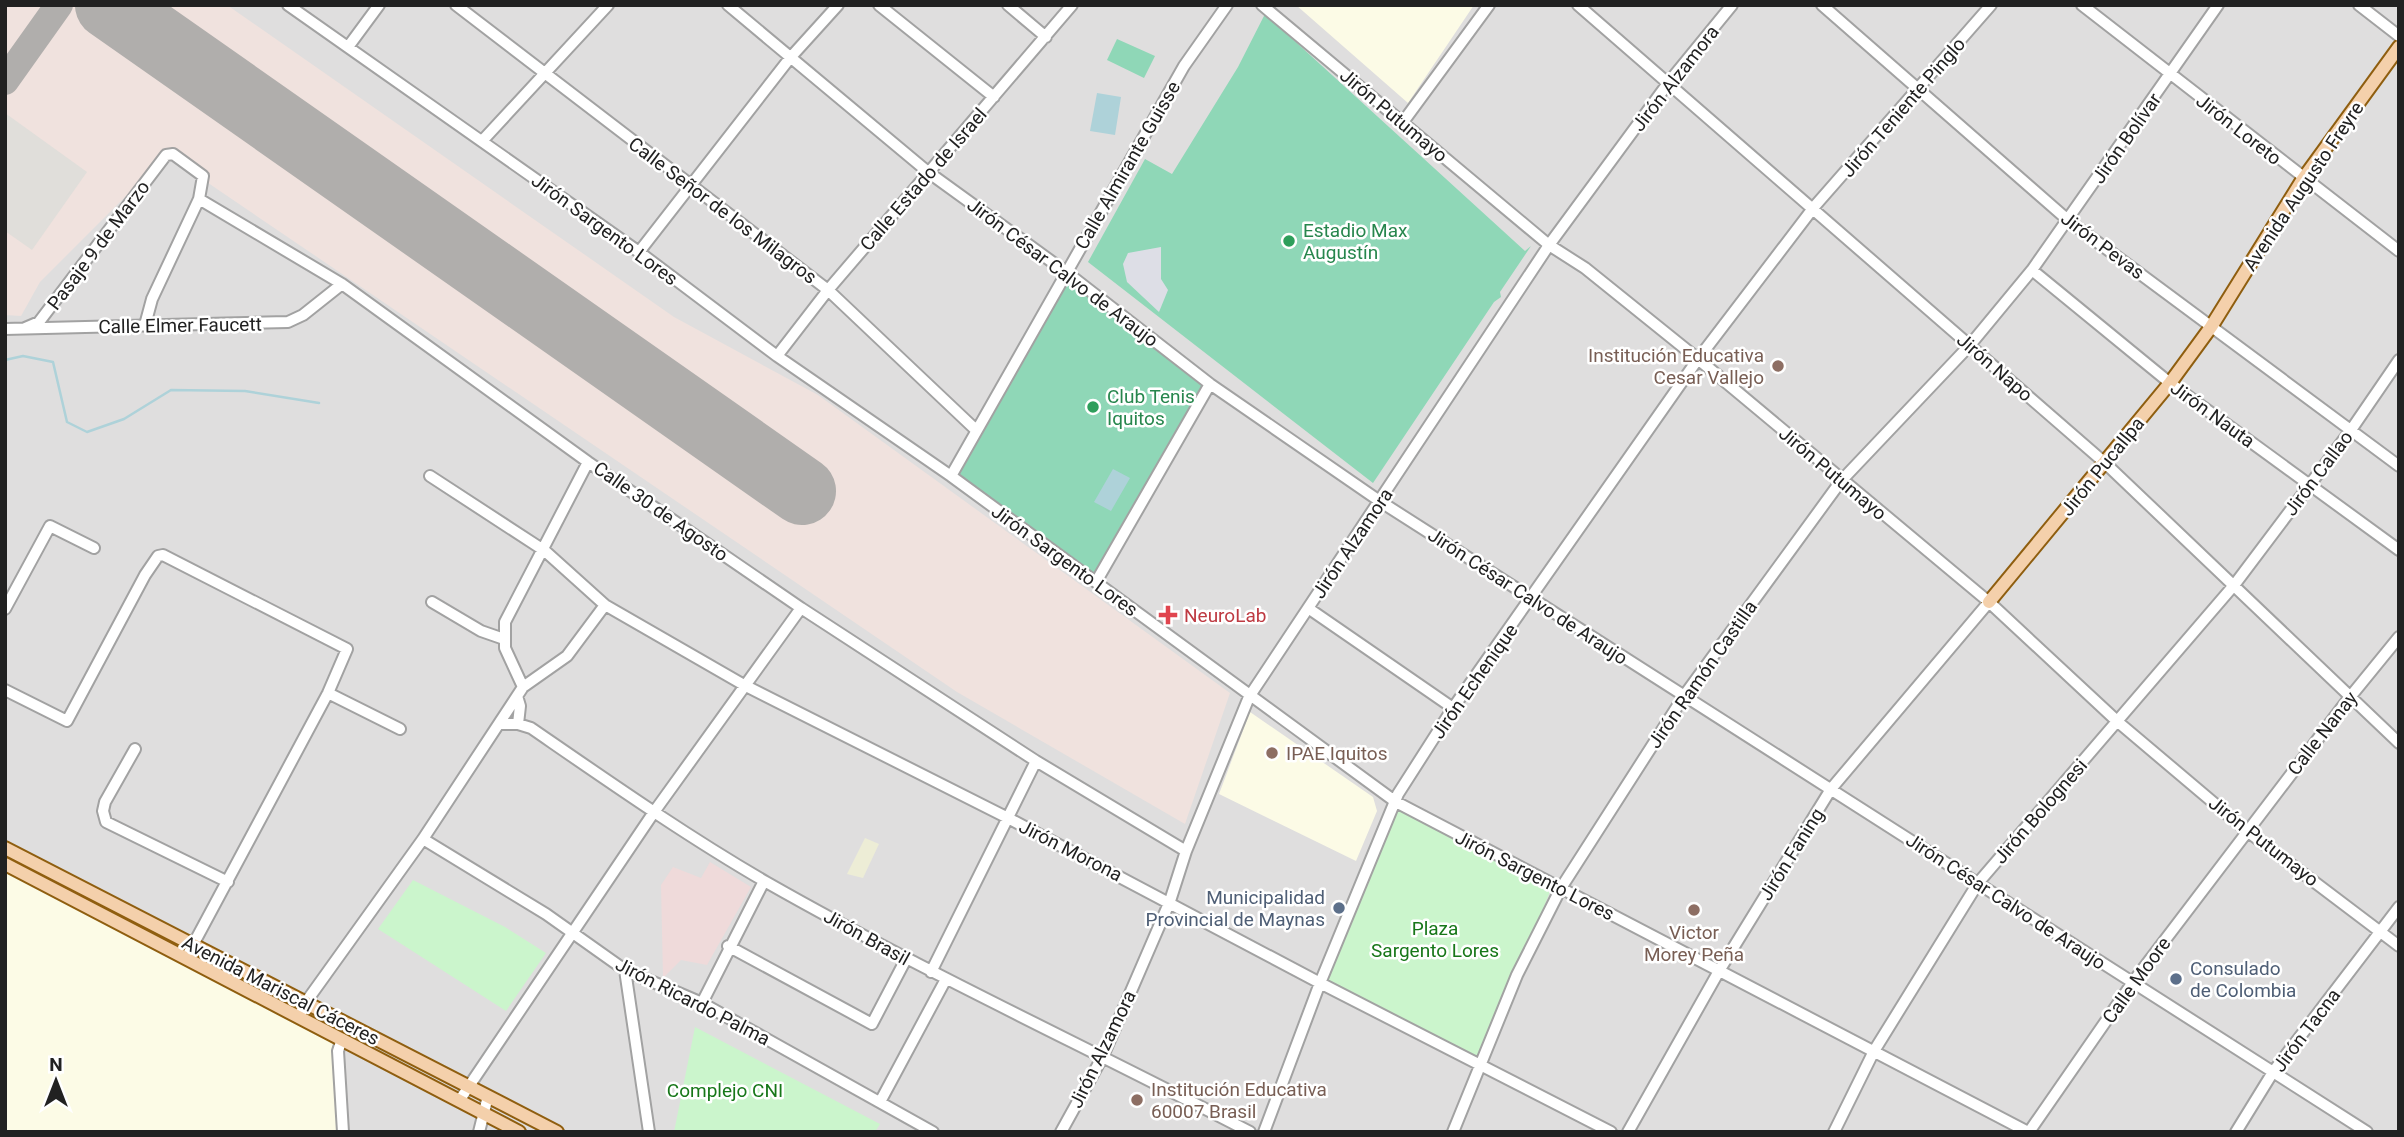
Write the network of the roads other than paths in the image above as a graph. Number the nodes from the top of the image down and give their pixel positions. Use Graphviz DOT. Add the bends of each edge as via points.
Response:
graph roads {
  1 [pos="288,5"];
  2 [pos="379,5"];
  3 [pos="456,5"];
  4 [pos="608,5"];
  5 [pos="728,5"];
  6 [pos="838,5"];
  7 [pos="879,5"];
  8 [pos="1008,5"];
  9 [pos="1072,5"];
  10 [pos="1227,5"];
  11 [pos="1262,5"];
  12 [pos="1489,5"];
  13 [pos="1578,5"];
  14 [pos="1732,5"];
  15 [pos="1822,5"];
  16 [pos="1991,5"];
  17 [pos="2082,5"];
  18 [pos="2218,5"];
  19 [pos="2359,5"];
  20 [pos="2399,36"];
  21 [pos="1046,37"];
  22 [pos="348,47"];
  23 [pos="2399,47"];
  24 [pos="790,58"];
  25 [pos="545,72"];
  26 [pos="2170,75"];
  27 [pos="1669,82"];
  28 [pos="1920,89"];
  29 [pos="994,97"];
  30 [pos="1403,121"];
  31 [pos="483,141"];
  32 [pos="928,172"];
  33 [pos="2304,179"];
  34 [pos="690,185"];
  35 [pos="199,199"];
  36 [pos="1814,207"];
  37 [pos="2069,221"];
  38 [pos="1549,245"];
  39 [pos="2399,251"];
  40 [pos="639,252"];
  41 [pos="2032,270"];
  42 [pos="1066,272"];
  43 [pos="342,284"];
  44 [pos="828,290"];
  45 [pos="145,325"];
  46 [pos="2211,327"];
  47 [pos="25,328"];
  48 [pos="5,329"];
  49 [pos="1970,345"];
  50 [pos="777,356"];
  51 [pos="1698,359"];
  52 [pos="2399,360"];
  53 [pos="2170,383"];
  54 [pos="1210,384"];
  55 [pos="976,430"];
  56 [pos="2351,430"];
  57 [pos="588,461"];
  58 [pos="2105,463"];
  59 [pos="2399,466"];
  60 [pos="430,476"];
  61 [pos="951,476"];
  62 [pos="1840,481"];
  63 [pos="2310,485"];
  64 [pos="1381,502"];
  65 [pos="94,548"];
  66 [pos="2399,550"];
  67 [pos="545,551"];
  68 [pos="1096,582"];
  69 [pos="2235,584"];
  70 [pos="1532,598"];
  71 [pos="432,602"];
  72 [pos="1989,603"];
  73 [pos="605,605"];
  74 [pos="801,608"];
  75 [pos="1308,608"];
  76 [pos="5,609"];
  77 [pos="2399,638"];
  78 [pos="504,639"];
  79 [pos="744,685"];
  80 [pos="5,690"];
  81 [pos="520,692"];
  82 [pos="328,693"];
  83 [pos="1684,695"];
  84 [pos="2351,696"];
  85 [pos="1249,697"];
  86 [pos="1452,708"];
  87 [pos="2119,722"];
  88 [pos="499,724"];
  89 [pos="517,724"];
  90 [pos="400,729"];
  91 [pos="2399,743"];
  92 [pos="135,750"];
  93 [pos="1036,761"];
  94 [pos="1831,789"];
  95 [pos="1396,802"];
  96 [pos="654,812"];
  97 [pos="1008,818"];
  98 [pos="2247,831"];
  99 [pos="423,839"];
  100 [pos="5,848"];
  101 [pos="1186,851"];
  102 [pos="5,864"];
  103 [pos="764,881"];
  104 [pos="228,883"];
  105 [pos="1978,883"];
  106 [pos="1561,888"];
  107 [pos="1170,901"];
  108 [pos="2399,907"];
  109 [pos="2381,931"];
  110 [pos="573,934"];
  111 [pos="194,945"];
  112 [pos="728,946"];
  113 [pos="2399,946"];
  114 [pos="186,958"];
  115 [pos="906,959"];
  116 [pos="625,970"];
  117 [pos="1719,971"];
  118 [pos="931,972"];
  119 [pos="947,979"];
  120 [pos="2133,982"];
  121 [pos="1320,983"];
  122 [pos="306,1002"];
  123 [pos="702,1003"];
  124 [pos="299,1017"];
  125 [pos="342,1039"];
  126 [pos="1874,1051"];
  127 [pos="1103,1056"];
  128 [pos="1481,1066"];
  129 [pos="2273,1072"];
  130 [pos="468,1086"];
  131 [pos="488,1096"];
  132 [pos="460,1101"];
  133 [pos="880,1102"];
  134 [pos="483,1113"];
  135 [pos="342,1132"];
  136 [pos="479,1132"];
  137 [pos="519,1132"];
  138 [pos="557,1132"];
  139 [pos="649,1132"];
  140 [pos="933,1132"];
  141 [pos="1061,1132"];
  142 [pos="1250,1132"];
  143 [pos="1264,1132"];
  144 [pos="1453,1132"];
  145 [pos="1611,1132"];
  146 [pos="1628,1132"];
  147 [pos="1834,1132"];
  148 [pos="2029,1132"];
  149 [pos="2236,1132"];
  150 [pos="2367,1132"];
  1 -- 22 [label="street, Jirón Sargento Lores"];
  2 -- 22 [label="street"];
  3 -- 25 [label="street, Calle Señor de los Milagros"];
  4 -- 25 [label="street"];
  5 -- 24 [label="street, Jirón César Calvo de Araujo"];
  6 -- 24 [label="street"];
  7 -- 29 [label="street"];
  8 -- 21 [label="street"];
  9 -- 21 [label="street, Calle Estado de Israel"];
  10 -- 42 [label="street, Calle Almirante Guisse" via="1184,66"];
  11 -- 30 [label="street, Jirón Putumayo"];
  12 -- 30 [label="street"];
  13 -- 27 [label="street, Jirón Napo"];
  14 -- 27 [label="street, Jirón Alzamora"];
  15 -- 28 [label="street, Jirón Pevas"];
  16 -- 28 [label="street, Jirón Teniente Pinglo"];
  17 -- 26 [label="street, Jirón Loreto"];
  18 -- 26 [label="street, Jirón Bolívar"];
  19 -- 20 [label="street"];
  21 -- 29 [label="street, Calle Estado de Israel"];
  22 -- 31 [label="street, Jirón Sargento Lores"];
  23 -- 33 [label="main road, Avenida Augusto Freyre"];
  24 -- 32 [label="street, Jirón César Calvo de Araujo"];
  24 -- 34 [label="street"];
  25 -- 31 [label="street"];
  25 -- 34 [label="street, Calle Señor de los Milagros"];
  26 -- 33 [label="street, Jirón Loreto"];
  26 -- 37 [label="street, Jirón Bolívar"];
  27 -- 36 [label="street, Jirón Napo"];
  27 -- 38 [label="street, Jirón Alzamora"];
  28 -- 36 [label="street, Jirón Teniente Pinglo"];
  28 -- 37 [label="street, Jirón Pevas"];
  29 -- 32 [label="street, Calle Estado de Israel"];
  30 -- 38 [label="street, Jirón Putumayo"];
  31 -- 40 [label="street, Jirón Sargento Lores"];
  32 -- 42 [label="street, Jirón César Calvo de Araujo"];
  32 -- 44 [label="street, Calle Estado de Israel"];
  33 -- 39 [label="street, Jirón Loreto"];
  33 -- 46 [label="main road, Avenida Augusto Freyre"];
  34 -- 40 [label="street"];
  34 -- 44 [label="street, Calle Señor de los Milagros"];
  35 -- 43 [label="street, Calle 30 de Agosto"];
  35 -- 45 [label="street"];
  35 -- 47 [label="street, Pasaje 9 de Marzo" via="203,176 173,154 166,155 39,322"];
  36 -- 49 [label="street, Jirón Napo"];
  36 -- 51 [label="street, Jirón Echenique"];
  37 -- 41 [label="street, Jirón Bolívar"];
  37 -- 46 [label="street, Jirón Pevas"];
  38 -- 51 [label="street, Jirón Putumayo" via="1585,268"];
  38 -- 64 [label="street, Jirón Alzamora"];
  40 -- 50 [label="street, Jirón Sargento Lores"];
  41 -- 49 [label="street, Jirón Ramón Castilla"];
  41 -- 53 [label="street, Jirón Nauta"];
  42 -- 54 [label="street, Jirón César Calvo de Araujo"];
  42 -- 55 [label="street, Calle Almirante Guisse"];
  43 -- 45 [label="street, Calle Elmer Faucett" via="288,322"];
  43 -- 57 [label="street, Calle 30 de Agosto"];
  44 -- 50 [label="street, Calle Estado de Israel"];
  44 -- 55 [label="street, Calle Señor de los Milagros"];
  45 -- 47 [label="street, Calle Elmer Faucett"];
  46 -- 53 [label="main road, Jirón Pucallpa"];
  46 -- 56 [label="street, Jirón Pevas"];
  47 -- 48 [label="street, Calle Elmer Faucett"];
  49 -- 58 [label="street, Jirón Napo"];
  49 -- 62 [label="street, Jirón Ramón Castilla"];
  50 -- 61 [label="street, Jirón Sargento Lores"];
  51 -- 62 [label="street, Jirón Putumayo"];
  51 -- 70 [label="street, Jirón Echenique"];
  52 -- 56 [label="street, Jirón Callao"];
  53 -- 58 [label="main road, Jirón Pucallpa"];
  53 -- 63 [label="street, Jirón Nauta"];
  54 -- 64 [label="street, Jirón César Calvo de Araujo"];
  54 -- 68 [label="street"];
  55 -- 61 [label="street, Calle Almirante Guisse"];
  56 -- 59 [label="street, Jirón Pevas"];
  56 -- 63 [label="street, Jirón Callao"];
  57 -- 67 [label="street"];
  57 -- 74 [label="street, Calle 30 de Agosto"];
  58 -- 69 [label="street, Jirón Napo"];
  58 -- 72 [label="main road, Jirón Pucallpa"];
  60 -- 67 [label="street, Jirón Morona"];
  61 -- 68 [label="street, Jirón Sargento Lores"];
  62 -- 72 [label="street, Jirón Putumayo"];
  62 -- 83 [label="street, Jirón Ramón Castilla"];
  63 -- 66 [label="street, Jirón Nauta"];
  63 -- 69 [label="street, Jirón Callao"];
  64 -- 70 [label="street, Jirón César Calvo de Araujo"];
  64 -- 75 [label="street, Jirón Alzamora"];
  65 -- 76 [label="street" via="50,526"];
  67 -- 73 [label="street, Jirón Morona"];
  67 -- 78 [label="street" via="505,622"];
  68 -- 85 [label="street, Jirón Sargento Lores"];
  69 -- 84 [label="street, Jirón Napo"];
  69 -- 87 [label="street, Jirón Bolognesi"];
  70 -- 83 [label="street, Jirón César Calvo de Araujo"];
  70 -- 86 [label="street, Jirón Echenique"];
  71 -- 78 [label="street"];
  72 -- 87 [label="street, Jirón Putumayo"];
  72 -- 94 [label="street, Jirón Faning"];
  73 -- 79 [label="street, Jirón Morona"];
  73 -- 81 [label="street" via="567,656"];
  74 -- 79 [label="street"];
  74 -- 93 [label="street, Calle 30 de Agosto"];
  75 -- 85 [label="street, Jirón Alzamora"];
  75 -- 86 [label="street"];
  77 -- 84 [label="street, Calle Nanay"];
  78 -- 81 [label="street"];
  79 -- 96 [label="street"];
  79 -- 97 [label="street, Jirón Morona"];
  80 -- 82 [label="street" via="67,721 145,575 163,555 347,649"];
  81 -- 88 [label="street"];
  81 -- 89 [label="street"];
  82 -- 90 [label="street"];
  82 -- 104 [label="street"];
  83 -- 94 [label="street, Jirón César Calvo de Araujo"];
  83 -- 106 [label="street, Jirón Ramón Castilla"];
  84 -- 91 [label="street, Jirón Napo"];
  84 -- 98 [label="street, Calle Nanay"];
  85 -- 95 [label="street, Jirón Sargento Lores"];
  85 -- 101 [label="street, Jirón Alzamora"];
  86 -- 95 [label="street, Jirón Echenique"];
  87 -- 98 [label="street, Jirón Putumayo"];
  87 -- 105 [label="street, Jirón Bolognesi"];
  88 -- 89 [label="street, Jirón Brasil"];
  88 -- 99 [label="street"];
  89 -- 96 [label="street, Jirón Brasil"];
  92 -- 104 [label="street" via="105,802 106,821"];
  93 -- 97 [label="street"];
  93 -- 101 [label="street, Calle 30 de Agosto"];
  94 -- 105 [label="street, Jirón César Calvo de Araujo"];
  94 -- 117 [label="street, Jirón Faning"];
  95 -- 106 [label="street, Jirón Sargento Lores"];
  95 -- 121 [label="street, Jirón Echenique"];
  96 -- 103 [label="street, Jirón Brasil"];
  96 -- 110 [label="street"];
  97 -- 107 [label="street, Jirón Morona"];
  97 -- 118 [label="street"];
  98 -- 109 [label="street, Jirón Putumayo"];
  98 -- 120 [label="street, Calle Moore"];
  99 -- 110 [label="street, Jirón Ricardo Palma"];
  99 -- 122 [label="street"];
  100 -- 111 [label="main road, Avenida Mariscal Cáceres"];
  101 -- 107 [label="street, Jirón Alzamora"];
  102 -- 114 [label="main road, Avenida Mariscal Cáceres"];
  103 -- 112 [label="street"];
  103 -- 115 [label="street, Jirón Brasil"];
  104 -- 111 [label="street"];
  105 -- 120 [label="street, Jirón César Calvo de Araujo"];
  105 -- 126 [label="street, Jirón Bolognesi"];
  106 -- 117 [label="street, Jirón Sargento Lores"];
  106 -- 128 [label="street, Jirón Ramón Castilla" via="1517,975"];
  107 -- 121 [label="street, Jirón Morona"];
  107 -- 127 [label="street, Jirón Alzamora"];
  108 -- 109 [label="street, Jirón Tacna"];
  109 -- 113 [label="street, Jirón Putumayo"];
  109 -- 129 [label="street, Jirón Tacna"];
  110 -- 116 [label="street, Jirón Ricardo Palma"];
  110 -- 130 [label="street"];
  111 -- 114 [label="street"];
  111 -- 122 [label="main road, Avenida Mariscal Cáceres"];
  112 -- 115 [label="street" via="872,1024"];
  112 -- 123 [label="street"];
  114 -- 124 [label="main road, Avenida Mariscal Cáceres"];
  115 -- 118 [label="street, Jirón Brasil"];
  116 -- 123 [label="street, Jirón Ricardo Palma"];
  116 -- 139 [label="street"];
  117 -- 126 [label="street, Jirón Sargento Lores"];
  117 -- 146 [label="street, Jirón Faning"];
  118 -- 119 [label="street, Jirón Brasil"];
  119 -- 127 [label="street, Jirón Brasil"];
  119 -- 133 [label="street"];
  120 -- 129 [label="street, Jirón César Calvo de Araujo"];
  120 -- 148 [label="street, Calle Moore"];
  121 -- 128 [label="street, Jirón Morona"];
  121 -- 143 [label="street, Jirón Echenique"];
  122 -- 124 [label="street"];
  122 -- 130 [label="main road, Avenida Mariscal Cáceres"];
  123 -- 133 [label="street, Jirón Ricardo Palma"];
  124 -- 125 [label="main road, Avenida Mariscal Cáceres"];
  125 -- 132 [label="main road, Avenida Mariscal Cáceres"];
  125 -- 135 [label="street" via="338,1051"];
  126 -- 147 [label="street, Jirón Bolognesi"];
  126 -- 148 [label="street, Jirón Sargento Lores"];
  127 -- 141 [label="street, Jirón Alzamora"];
  127 -- 142 [label="street, Jirón Brasil"];
  128 -- 144 [label="street, Jirón Ramón Castilla"];
  128 -- 145 [label="street, Jirón Morona"];
  129 -- 149 [label="street, Jirón Tacna"];
  129 -- 150 [label="street, Jirón César Calvo de Araujo"];
  130 -- 131 [label="main road, Avenida Mariscal Cáceres"];
  130 -- 132 [label="street"];
  131 -- 134 [label="street"];
  131 -- 138 [label="main road, Avenida Mariscal Cáceres"];
  132 -- 134 [label="main road, Avenida Mariscal Cáceres"];
  133 -- 140 [label="street, Jirón Ricardo Palma"];
  134 -- 136 [label="street"];
  134 -- 137 [label="main road, Avenida Mariscal Cáceres"];
}
